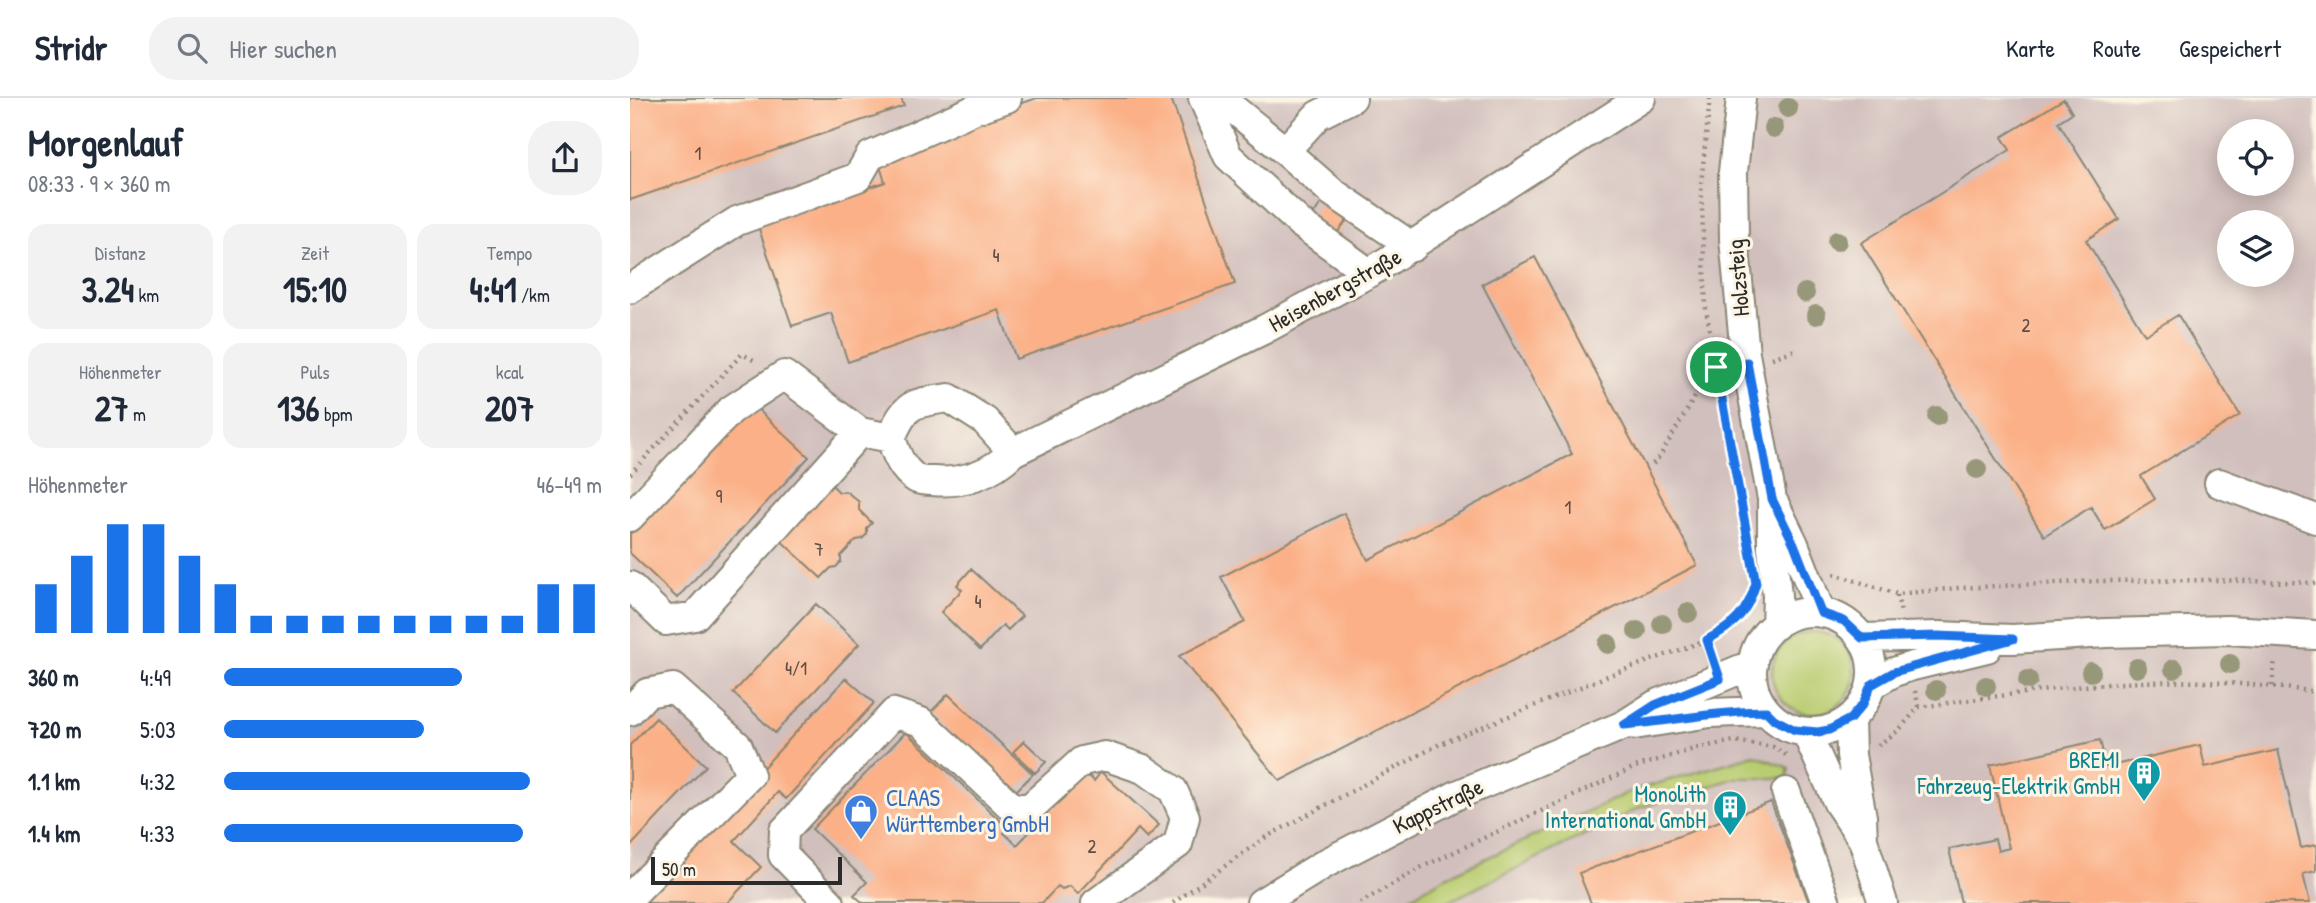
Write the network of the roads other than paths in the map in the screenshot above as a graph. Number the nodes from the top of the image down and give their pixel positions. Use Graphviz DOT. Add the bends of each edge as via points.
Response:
graph roads {
  1 [pos="1007,98"];
  2 [pos="1203,98"];
  3 [pos="1220,98"];
  4 [pos="1352,98"];
  5 [pos="1641,98"];
  6 [pos="1741,98"];
  7 [pos="1285,151"];
  8 [pos="1413,247"];
  9 [pos="1369,273"];
  10 [pos="630,289"];
  11 [pos="860,432"];
  12 [pos="891,438"];
  13 [pos="1013,452"];
  14 [pos="2219,482"];
  15 [pos="1772,499"];
  16 [pos="630,517"];
  17 [pos="2316,519"];
  18 [pos="630,586"];
  19 [pos="1821,613"];
  20 [pos="1776,625"];
  21 [pos="2316,635"];
  22 [pos="1862,638"];
  23 [pos="2013,639"];
  24 [pos="1753,664"];
  25 [pos="1871,685"];
  26 [pos="630,711"];
  27 [pos="1766,711"];
  28 [pos="1850,719"];
  29 [pos="1624,725"];
  30 [pos="1806,732"];
  31 [pos="1786,792"];
  32 [pos="1863,840"];
  33 [pos="630,897"];
  34 [pos="830,903"];
  35 [pos="1096,903"];
  36 [pos="1261,903"];
  37 [pos="1826,903"];
  38 [pos="1883,903"];
  1 -- 10 [label="street" via="870,156 858,177 737,221"];
  2 -- 9 [label="street" via="1228,156 1300,223"];
  3 -- 7 [label="street"];
  4 -- 7 [label="street" via="1318,115"];
  5 -- 8 [label="street, Heisenbergstraße"];
  6 -- 15 [label="street, Holzsteig" via="1732,205 1738,299"];
  7 -- 8 [label="street" via="1332,192"];
  8 -- 9 [label="street, Heisenbergstraße"];
  9 -- 13 [label="street, Heisenbergstraße" via="1265,330"];
  11 -- 12 [label="street"];
  11 -- 16 [label="street" via="784,375 731,410"];
  11 -- 18 [label="street" via="695,616 666,621"];
  12 -- 13 [label="street, Heisenbergstraße" via="899,462 918,480 946,482 979,475"];
  12 -- 13 [label="street" via="900,418 915,402 949,398 985,421"];
  14 -- 17 [label="street"];
  15 -- 19 [label="street, Holzsteig"];
  15 -- 20 [label="street, Holzsteig"];
  19 -- 20 [label="street" via="1797,614"];
  19 -- 22 [label="street" via="1844,621"];
  20 -- 24 [label="street" via="1760,642"];
  21 -- 23 [label="street" via="2179,631"];
  22 -- 23 [label="street"];
  22 -- 25 [label="street" via="1871,660"];
  23 -- 25 [label="street" via="1909,667"];
  24 -- 27 [label="street" via="1755,689"];
  24 -- 29 [label="street, Kappstraße" via="1655,705"];
  25 -- 28 [label="street"];
  26 -- 33 [label="street" via="647,693 673,688 738,746 750,775"];
  27 -- 29 [label="street, Kappstraße"];
  27 -- 30 [label="street" via="1784,725"];
  28 -- 30 [label="street" via="1829,730"];
  28 -- 32 [label="street"];
  29 -- 36 [label="street, Kappstraße" via="1457,794"];
  30 -- 32 [label="street" via="1838,803"];
  31 -- 37 [label="street"];
  32 -- 38 [label="street"];
  34 -- 35 [label="street" via="783,855 783,831 894,713 921,722 1014,809 1031,807 1082,761 1105,756 1143,769 1173,790 1185,817 1178,844"];
}
